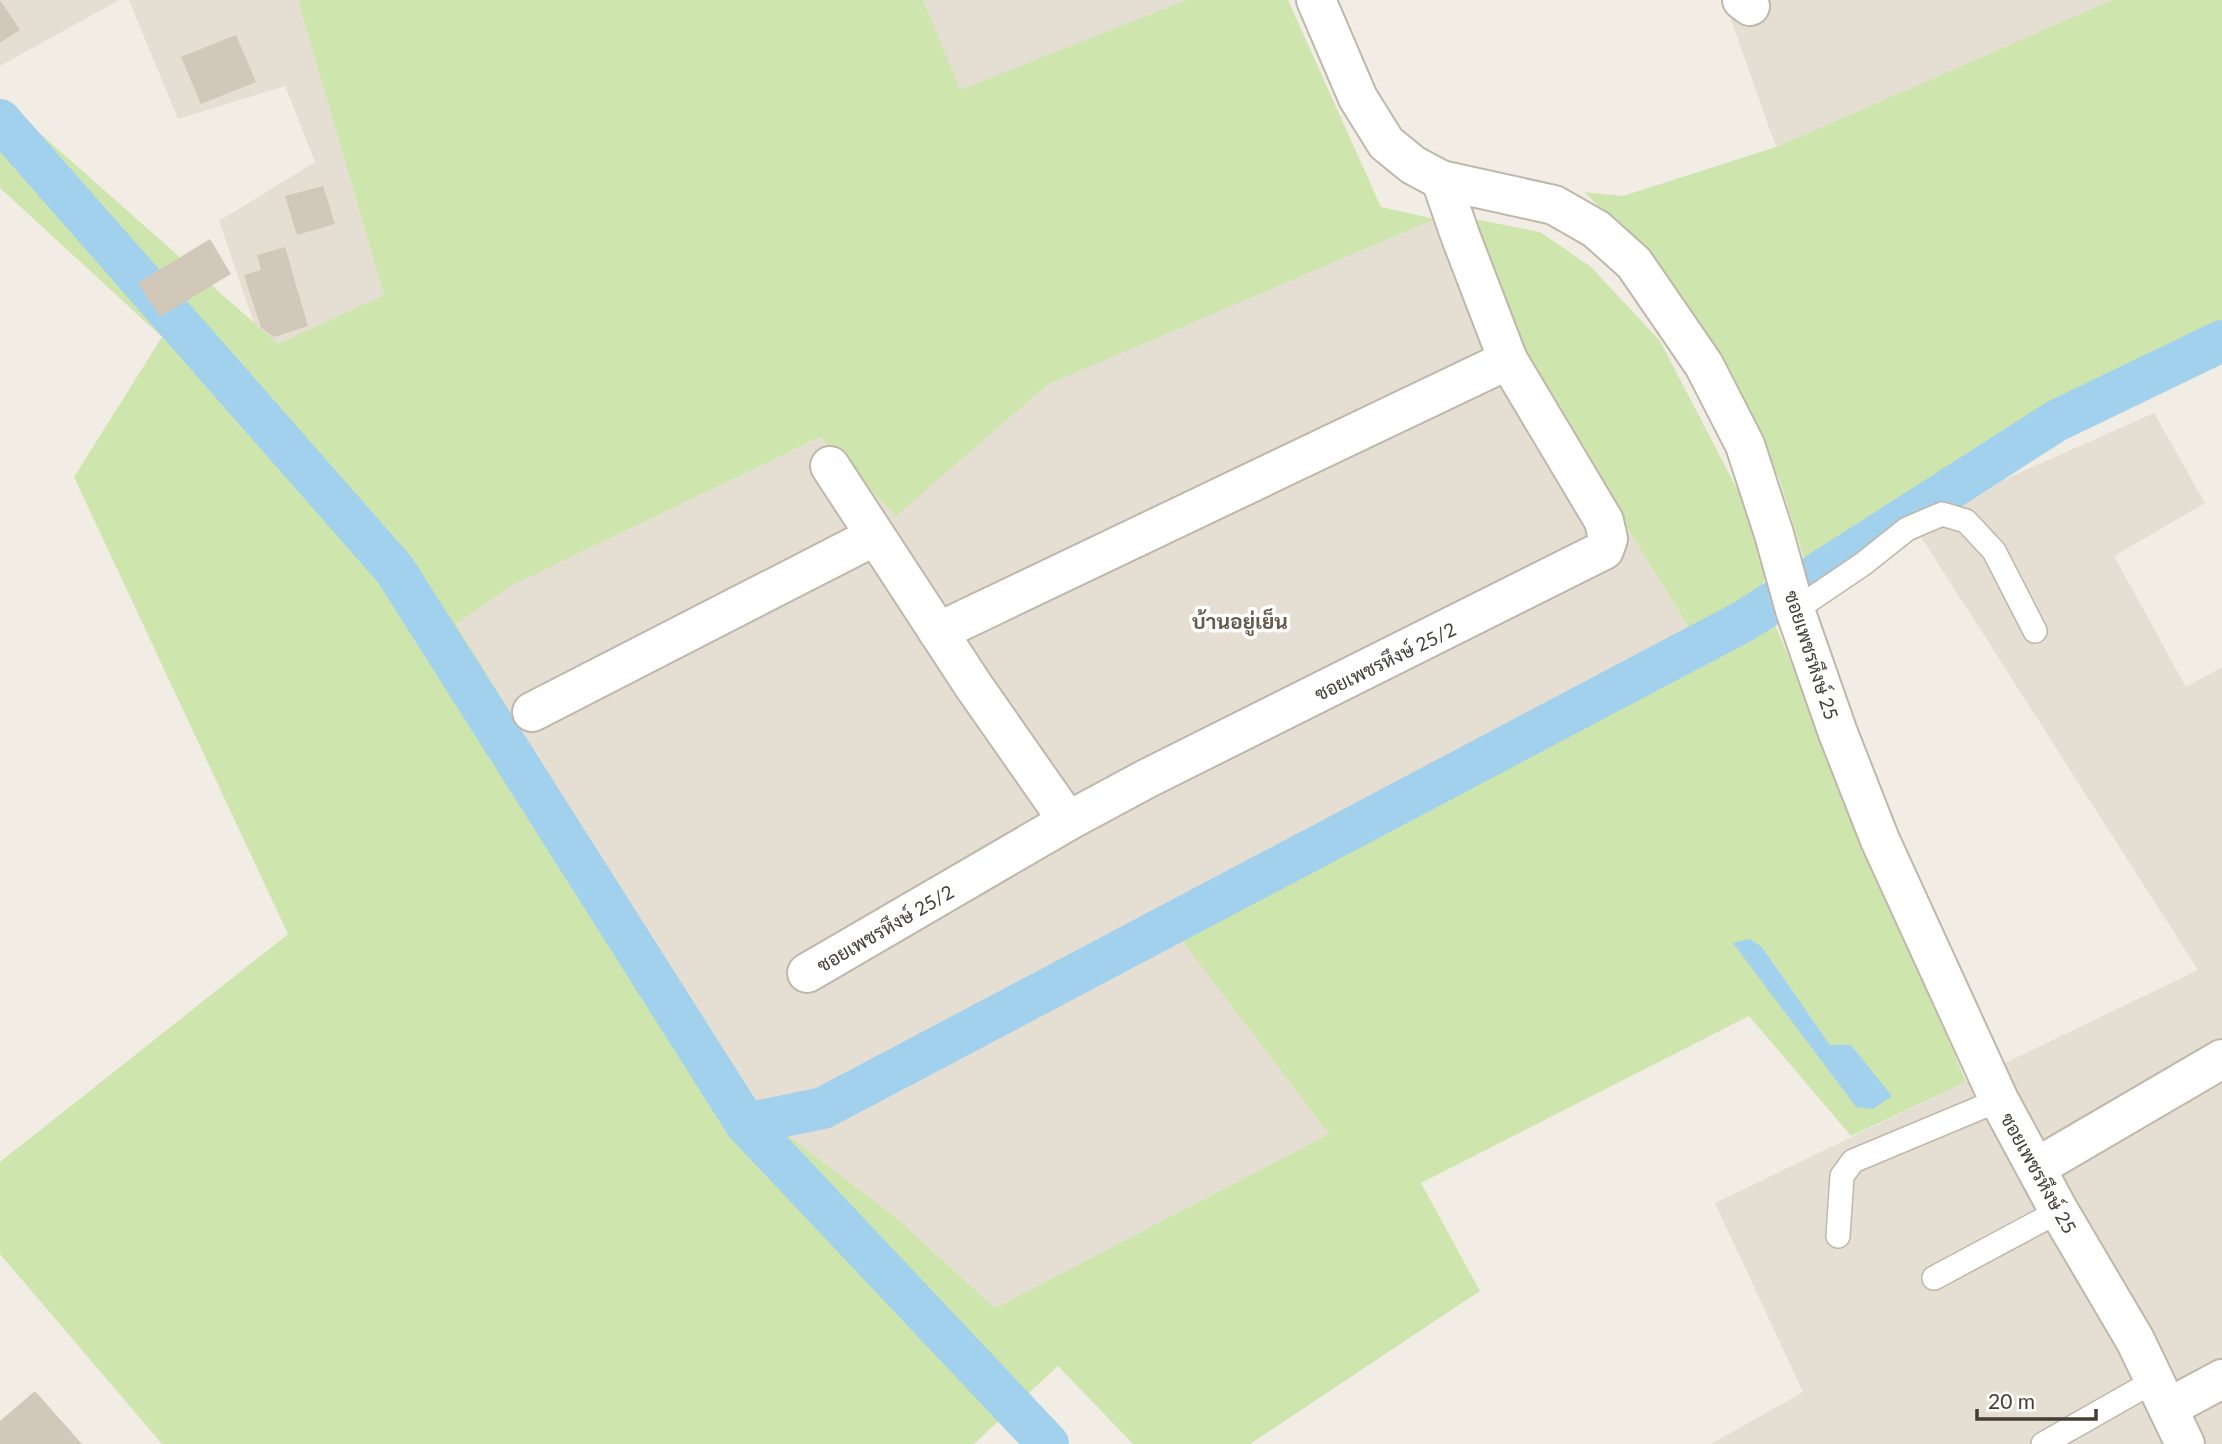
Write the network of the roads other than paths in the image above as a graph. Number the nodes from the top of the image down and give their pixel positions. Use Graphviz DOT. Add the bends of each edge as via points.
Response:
graph roads {
  1 [pos="1316,0"];
  2 [pos="1441,180"];
  3 [pos="1508,360"];
  4 [pos="830,466"];
  5 [pos="876,536"];
  6 [pos="1795,610"];
  7 [pos="2035,631"];
  8 [pos="938,632"];
  9 [pos="532,712"];
  10 [pos="1068,821"];
  11 [pos="807,973"];
  12 [pos="2222,1059"];
  13 [pos="1999,1100"];
  14 [pos="2037,1167"];
  15 [pos="2059,1212"];
  16 [pos="1838,1236"];
  17 [pos="1934,1278"];
  18 [pos="2222,1379"];
  19 [pos="2161,1395"];
  20 [pos="2043,1444"];
  21 [pos="2185,1444"];
  1 -- 2 [label="street, ซอยเพชรหึงษ์ 25" via="1358,98 1386,143"];
  2 -- 3 [label="street, ซอยเพชรหึงษ์ 25/2"];
  2 -- 6 [label="street, ซอยเพชรหึงษ์ 25" via="1554,205 1596,229 1634,263 1704,366 1745,445"];
  3 -- 8 [label="street"];
  3 -- 10 [label="street, ซอยเพชรหึงษ์ 25/2" via="1604,521 1608,539 1604,551"];
  4 -- 5 [label="street"];
  5 -- 8 [label="street"];
  5 -- 9 [label="street"];
  6 -- 7 [label="lane" via="1907,529 1942,514 1966,521 1994,551"];
  6 -- 13 [label="street, ซอยเพชรหึงษ์ 25" via="1880,840"];
  8 -- 10 [label="street"];
  10 -- 11 [label="street, ซอยเพชรหึงษ์ 25/2"];
  12 -- 14 [label="street"];
  13 -- 14 [label="street, ซอยเพชรหึงษ์ 25"];
  13 -- 16 [label="lane" via="1853,1161 1842,1176"];
  14 -- 15 [label="street, ซอยเพชรหึงษ์ 25"];
  15 -- 17 [label="lane"];
  15 -- 19 [label="street, ซอยเพชรหึงษ์ 25" via="2135,1340"];
  18 -- 19 [label="street"];
  19 -- 20 [label="lane"];
  19 -- 21 [label="street, ซอยเพชรหึงษ์ 25"];
}
